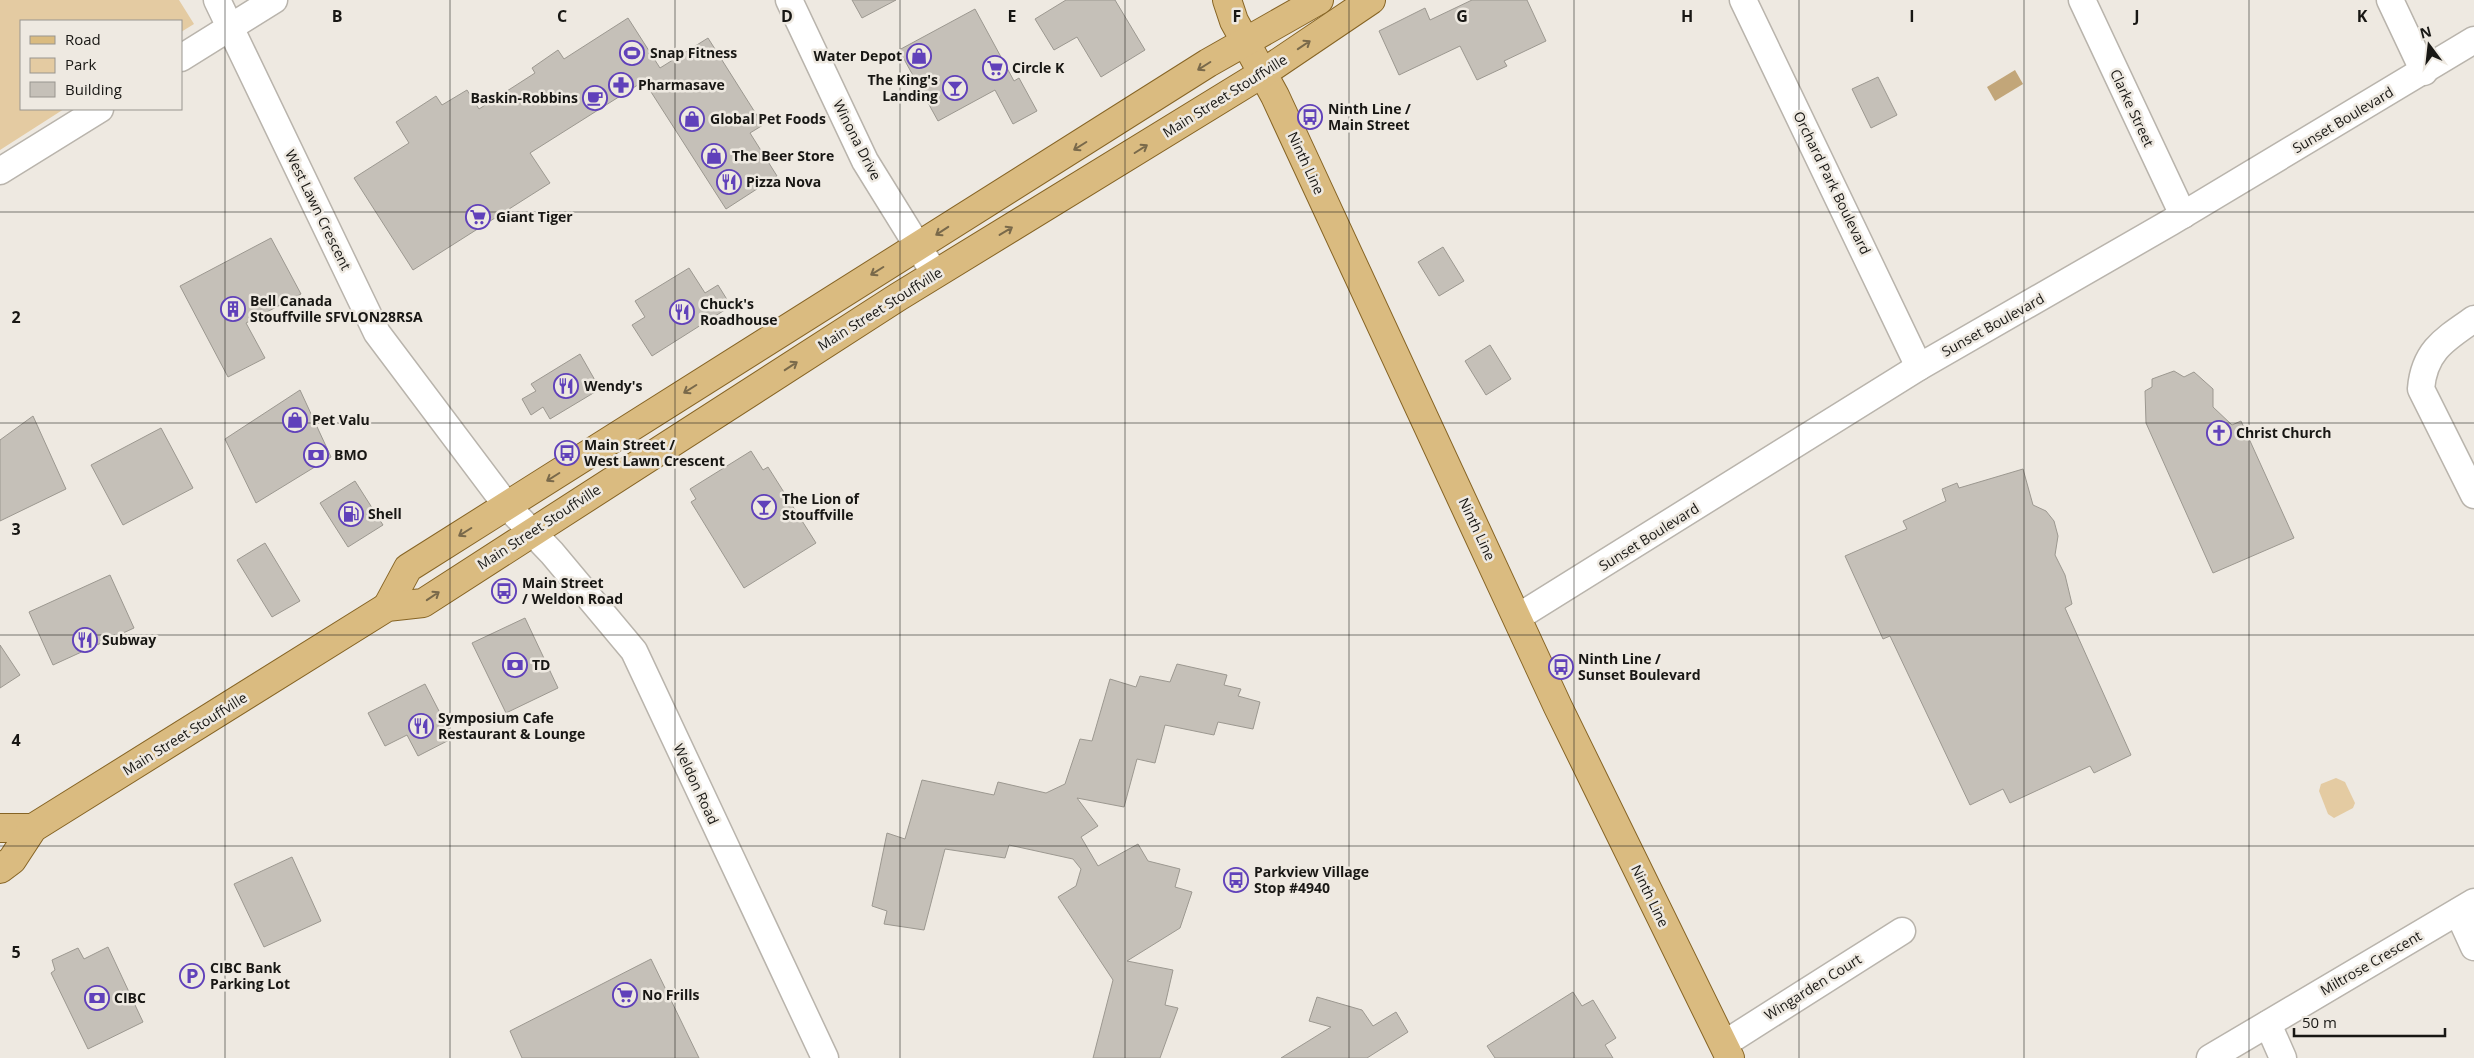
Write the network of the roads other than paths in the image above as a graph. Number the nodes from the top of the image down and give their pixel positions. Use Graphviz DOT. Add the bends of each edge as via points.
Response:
graph roads {
  1 [pos="218,0"];
  2 [pos="274,0"];
  3 [pos="789,0"];
  4 [pos="1227,0"];
  5 [pos="1319,0"];
  6 [pos="1371,0"];
  7 [pos="1743,0"];
  8 [pos="2082,0"];
  9 [pos="2390,0"];
  10 [pos="230,27"];
  11 [pos="2474,40"];
  12 [pos="1246,41"];
  13 [pos="182,57"];
  14 [pos="1264,72"];
  15 [pos="2424,72"];
  16 [pos="98,110"];
  17 [pos="0,171"];
  18 [pos="2182,215"];
  19 [pos="919,246"];
  20 [pos="934,274"];
  21 [pos="2474,319"];
  22 [pos="1919,367"];
  23 [pos="2474,495"];
  24 [pos="507,506"];
  25 [pos="532,532"];
  26 [pos="387,607"];
  27 [pos="1518,617"];
  28 [pos="0,828"];
  29 [pos="33,828"];
  30 [pos="0,869"];
  31 [pos="2466,907"];
  32 [pos="1902,931"];
  33 [pos="2474,947"];
  34 [pos="2268,1024"];
  35 [pos="1727,1051"];
  36 [pos="825,1058"];
  37 [pos="2210,1058"];
  38 [pos="2283,1058"];
  1 -- 10 [label="street, West Lawn Crescent"];
  2 -- 10 [label="street"];
  3 -- 19 [label="street, Winona Drive" via="865,162"];
  4 -- 12 [label="main road, Ninth Line"];
  5 -- 12 [label="main road, Main Street Stouffville"];
  14 -- 6 [label="main road, Main Street Stouffville, one-way"];
  7 -- 22 [label="street, Orchard Park Boulevard"];
  8 -- 18 [label="street, Clarke Street"];
  9 -- 15 [label="street"];
  10 -- 13 [label="street"];
  10 -- 24 [label="street, West Lawn Crescent" via="377,332"];
  11 -- 15 [label="street, Sunset Boulevard"];
  12 -- 14 [label="main road, Ninth Line"];
  12 -- 19 [label="main road, Main Street Stouffville, one-way"];
  20 -- 14 [label="main road, Main Street Stouffville, one-way"];
  14 -- 27 [label="main road, Ninth Line"];
  15 -- 18 [label="street, Sunset Boulevard"];
  16 -- 17 [label="street"];
  18 -- 22 [label="street, Sunset Boulevard"];
  19 -- 20 [label="street, Winona Drive"];
  19 -- 24 [label="main road, Main Street Stouffville, one-way"];
  25 -- 20 [label="main road, Main Street Stouffville, one-way"];
  21 -- 23 [label="street" via="2443,341 2431,356 2422,370 2421,390"];
  22 -- 27 [label="street, Sunset Boulevard"];
  24 -- 25 [label="street, West Lawn Crescent"];
  24 -- 26 [label="main road, Main Street Stouffville, one-way" via="408,568"];
  26 -- 25 [label="main road, Main Street Stouffville, one-way" via="423,603"];
  25 -- 36 [label="street, Weldon Road" via="634,651"];
  26 -- 29 [label="main road, Main Street Stouffville"];
  27 -- 35 [label="main road, Ninth Line" via="1562,716"];
  28 -- 29 [label="main road"];
  29 -- 30 [label="main road, Main Street Stouffville" via="12,860"];
  31 -- 33 [label="street"];
  31 -- 34 [label="street, Miltrose Crescent"];
  32 -- 35 [label="street, Wingarden Court"];
  34 -- 37 [label="street, Miltrose Crescent"];
  34 -- 38 [label="street"];
}
